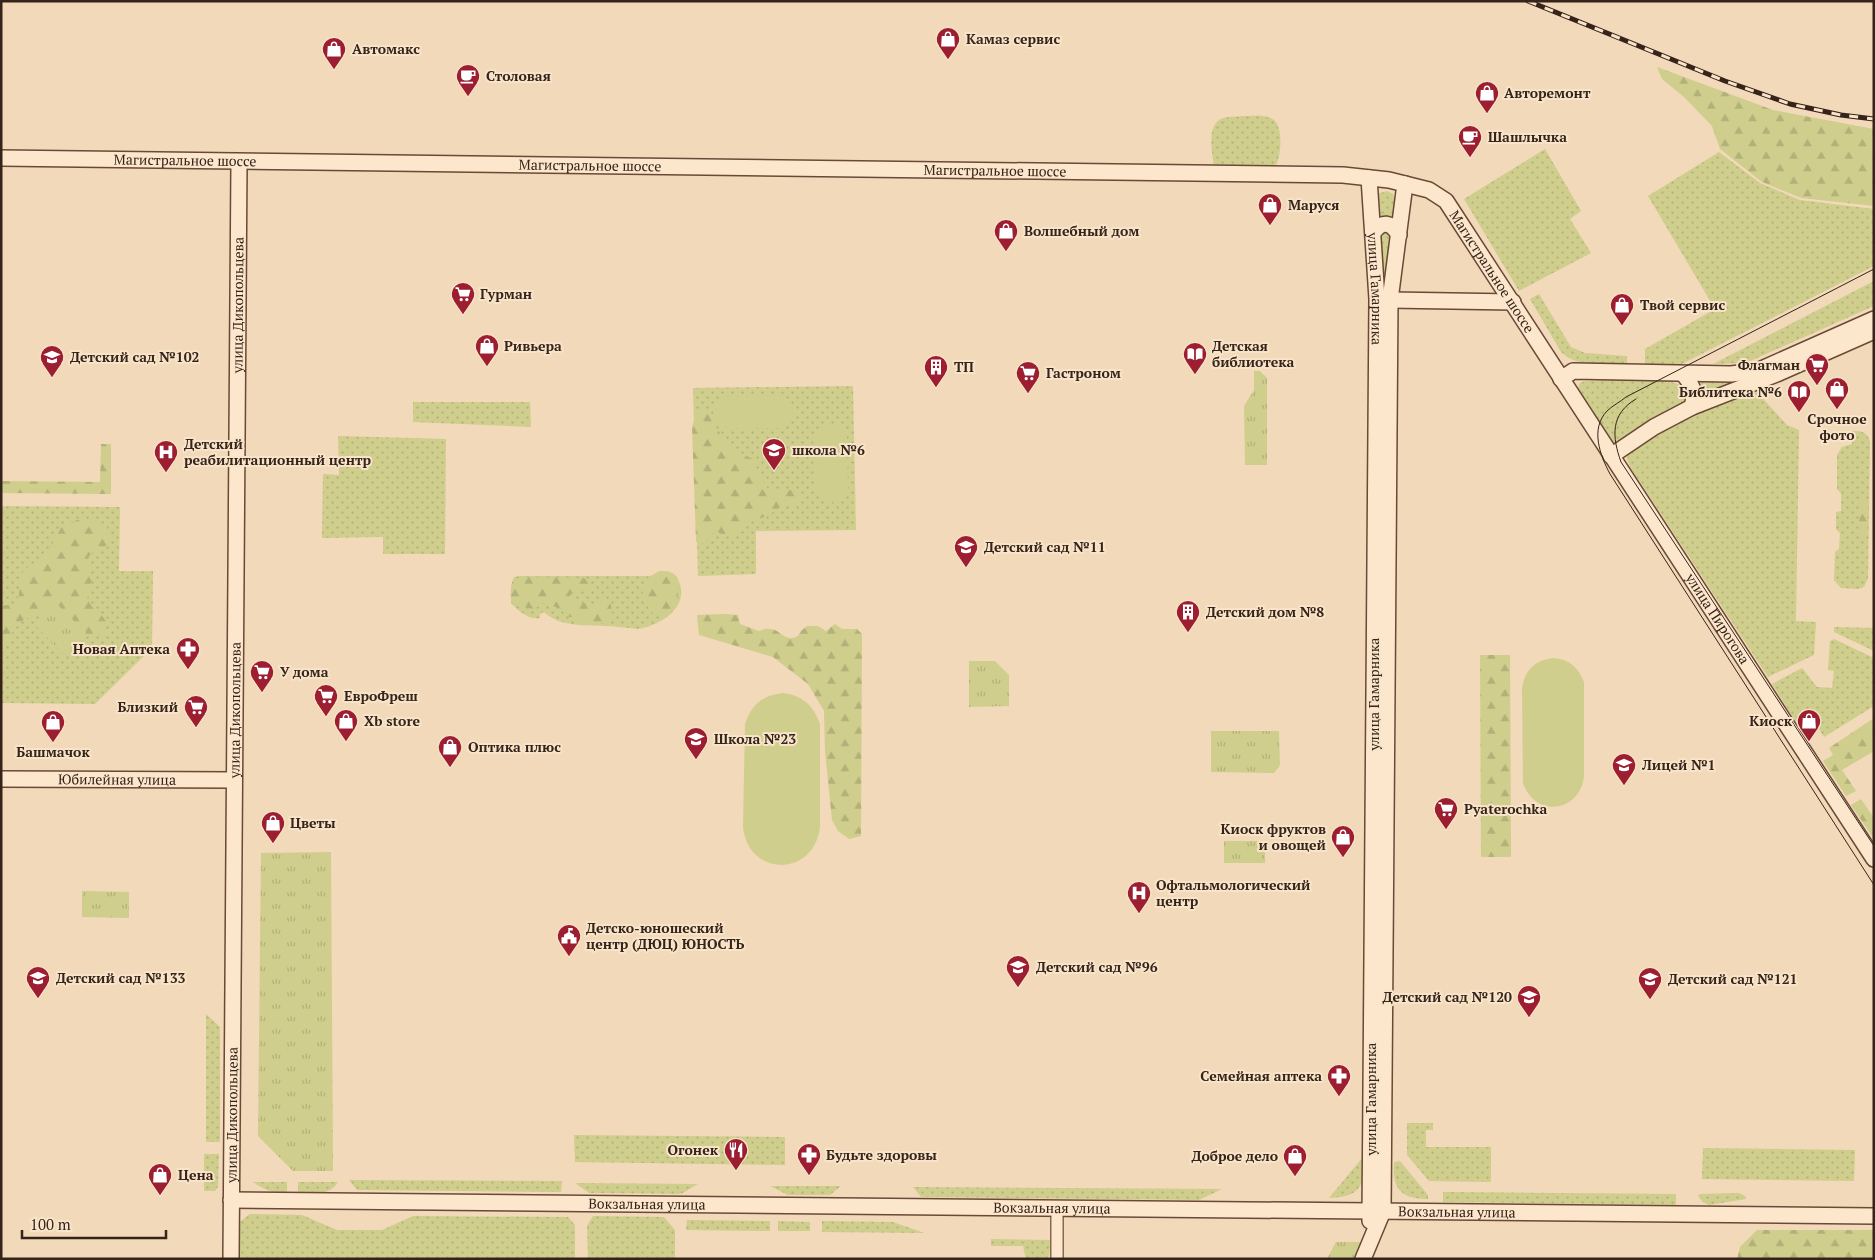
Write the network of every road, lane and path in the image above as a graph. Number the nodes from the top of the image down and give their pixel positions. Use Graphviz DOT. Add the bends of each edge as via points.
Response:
graph roads {
  1 [pos="1,158"];
  2 [pos="239,162"];
  3 [pos="1370,178"];
  4 [pos="1404,184"];
  5 [pos="1372,233"];
  6 [pos="1399,234"];
  7 [pos="1390,300"];
  8 [pos="1513,302"];
  9 [pos="1874,319"];
  10 [pos="1874,331"];
  11 [pos="1683,374"];
  12 [pos="1561,379"];
  13 [pos="1692,407"];
  14 [pos="1612,456"];
  15 [pos="1,779"];
  16 [pos="234,780"];
  17 [pos="1874,859"];
  18 [pos="231,1200"];
  19 [pos="1057,1208"];
  20 [pos="1376,1211"];
  21 [pos="1874,1216"];
  22 [pos="230,1259"];
  23 [pos="1057,1259"];
  24 [pos="1363,1259"];
  1 -- 2 [label="main road, Магистральное шоссе"];
  2 -- 3 [label="main road, Магистральное шоссе" via="1343,175"];
  2 -- 16 [label="main road, улица Дикопольцева"];
  3 -- 4 [label="main road, Магистральное шоссе"];
  3 -- 5 [label="main road, улица Гамарника"];
  4 -- 6 [label="main road, улица Гамарника"];
  4 -- 8 [label="main road, Магистральное шоссе" via="1429,190 1446,201"];
  5 -- 6 [label="main road" via="1382,224 1388,224"];
  5 -- 20 [label="main road, улица Гамарника" via="1377,308"];
  6 -- 7 [label="main road, улица Гамарника"];
  7 -- 8 [label="main road"];
  7 -- 20 [label="main road, улица Гамарника"];
  8 -- 12 [label="main road, Магистральное шоссе"];
  9 -- 11 [label="main road" via="1757,371"];
  10 -- 13 [label="main road"];
  11 -- 12 [label="main road" via="1573,371"];
  11 -- 13 [label="main road" via="1692,383 1695,396"];
  12 -- 14 [label="main road, улица Пирогова"];
  13 -- 14 [label="main road" via="1654,427"];
  14 -- 17 [label="main road, улица Пирогова"];
  15 -- 16 [label="main road, Юбилейная улица"];
  16 -- 18 [label="main road, улица Дикопольцева"];
  18 -- 19 [label="main road, Вокзальная улица"];
  18 -- 22 [label="main road, улица Дикопольцева"];
  19 -- 20 [label="main road, Вокзальная улица"];
  19 -- 23 [label="street"];
  20 -- 21 [label="main road, Вокзальная улица"];
  20 -- 24 [label="main road"];
}
